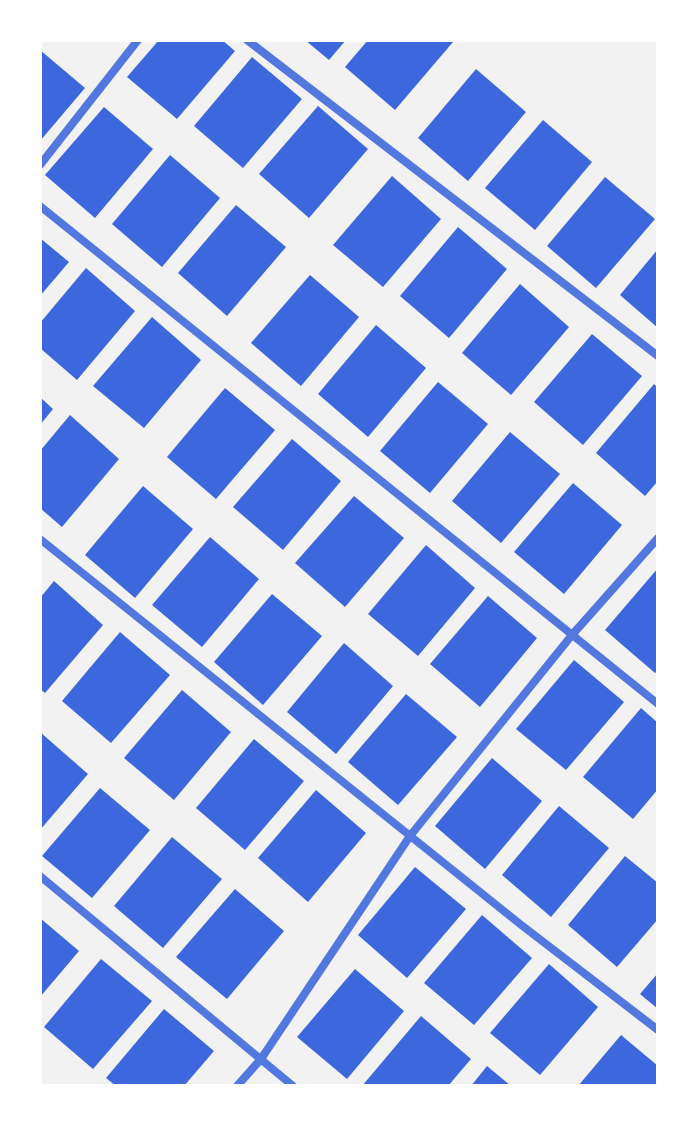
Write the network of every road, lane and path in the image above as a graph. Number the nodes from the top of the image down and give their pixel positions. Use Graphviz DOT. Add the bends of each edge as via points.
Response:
graph roads {
  1 [pos="138,40"];
  2 [pos="247,40"];
  3 [pos="40,165"];
  4 [pos="40,206"];
  5 [pos="658,356"];
  6 [pos="658,538"];
  7 [pos="40,539"];
  8 [pos="572,635"];
  9 [pos="658,704"];
  10 [pos="410,836"];
  11 [pos="40,876"];
  12 [pos="658,1030"];
  13 [pos="261,1059"];
  14 [pos="237,1086"];
  15 [pos="293,1086"];
  1 -- 3 [label="street"];
  2 -- 5 [label="street"];
  4 -- 8 [label="street"];
  6 -- 8 [label="street"];
  7 -- 10 [label="street"];
  8 -- 9 [label="street"];
  8 -- 10 [label="street"];
  10 -- 12 [label="street"];
  10 -- 13 [label="street"];
  11 -- 13 [label="street"];
  13 -- 14 [label="street"];
  13 -- 15 [label="street"];
}
